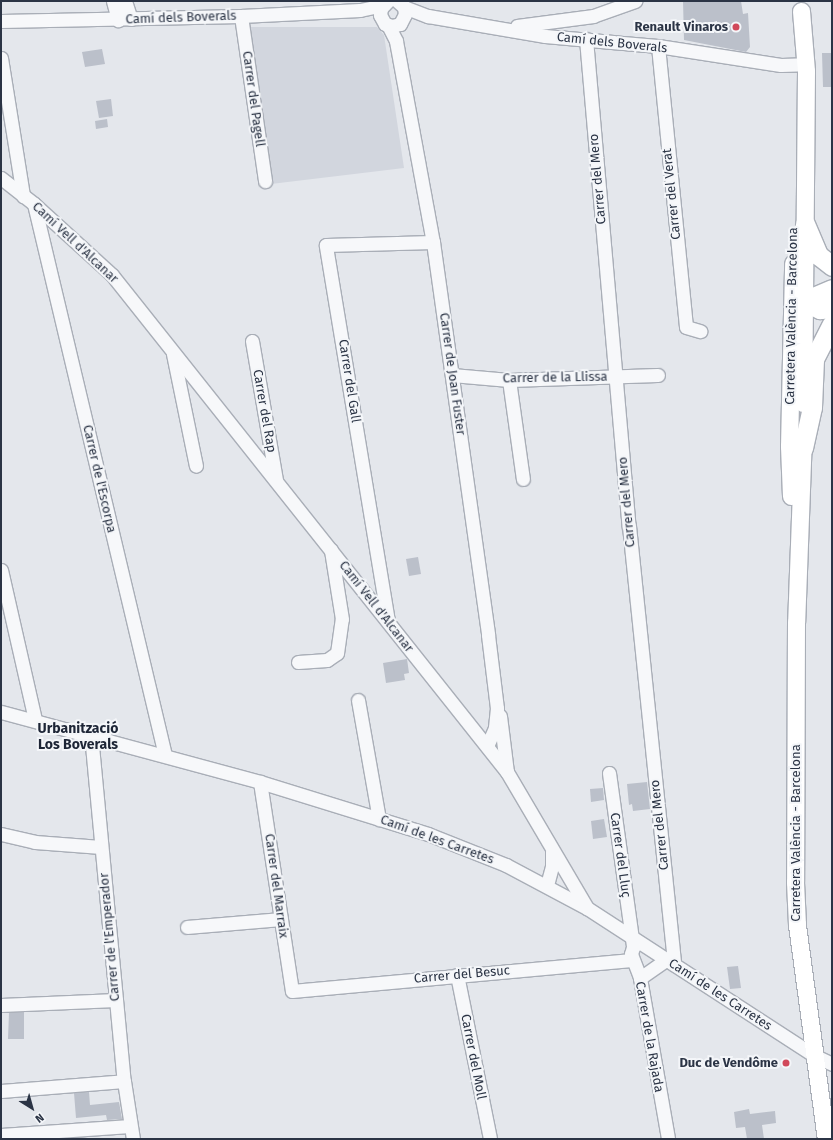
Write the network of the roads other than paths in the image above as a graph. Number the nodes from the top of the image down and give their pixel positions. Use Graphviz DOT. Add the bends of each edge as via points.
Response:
graph roads {
  1 [pos="635,1"];
  2 [pos="385,3"];
  3 [pos="120,4"];
  4 [pos="802,6"];
  5 [pos="360,10"];
  6 [pos="241,16"];
  7 [pos="396,16"];
  8 [pos="125,19"];
  9 [pos="1,21"];
  10 [pos="487,26"];
  11 [pos="586,39"];
  12 [pos="658,46"];
  13 [pos="1,58"];
  14 [pos="801,64"];
  15 [pos="795,172"];
  16 [pos="1,178"];
  17 [pos="265,182"];
  18 [pos="28,200"];
  19 [pos="805,224"];
  20 [pos="433,242"];
  21 [pos="832,266"];
  22 [pos="832,289"];
  23 [pos="804,301"];
  24 [pos="832,308"];
  25 [pos="832,324"];
  26 [pos="700,331"];
  27 [pos="252,341"];
  28 [pos="172,351"];
  29 [pos="452,375"];
  30 [pos="658,375"];
  31 [pos="616,377"];
  32 [pos="509,380"];
  33 [pos="796,447"];
  34 [pos="196,466"];
  35 [pos="523,479"];
  36 [pos="276,481"];
  37 [pos="331,550"];
  38 [pos="1,570"];
  39 [pos="388,623"];
  40 [pos="298,662"];
  41 [pos="358,700"];
  42 [pos="497,708"];
  43 [pos="1,712"];
  44 [pos="35,720"];
  45 [pos="503,731"];
  46 [pos="477,734"];
  47 [pos="91,735"];
  48 [pos="488,748"];
  49 [pos="165,755"];
  50 [pos="507,772"];
  51 [pos="608,773"];
  52 [pos="260,782"];
  53 [pos="379,819"];
  54 [pos="1,834"];
  55 [pos="102,847"];
  56 [pos="552,851"];
  57 [pos="567,873"];
  58 [pos="546,885"];
  59 [pos="587,908"];
  60 [pos="281,919"];
  61 [pos="187,927"];
  62 [pos="631,937"];
  63 [pos="632,960"];
  64 [pos="670,962"];
  65 [pos="457,975"];
  66 [pos="640,978"];
  67 [pos="292,991"];
  68 [pos="116,1000"];
  69 [pos="1,1005"];
  70 [pos="813,1055"];
  71 [pos="832,1064"];
  72 [pos="124,1081"];
  73 [pos="1,1091"];
  74 [pos="130,1126"];
  75 [pos="1,1135"];
  76 [pos="133,1139"];
  77 [pos="490,1139"];
  78 [pos="668,1139"];
  79 [pos="826,1139"];
  1 -- 10 [label="street" via="593,16 564,21"];
  2 -- 5 [label="street, Camí dels Boverals"];
  2 -- 7 [label="street" via="380,12"];
  3 -- 8 [label="street"];
  4 -- 14 [label="main road, Carretera València - Barcelona"];
  5 -- 6 [label="street, Camí dels Boverals"];
  5 -- 7 [label="street, Camí dels Boverals"];
  6 -- 8 [label="street, Camí dels Boverals"];
  6 -- 17 [label="street, Carrer del Pagell"];
  7 -- 10 [label="street, Camí dels Boverals" via="428,16"];
  7 -- 20 [label="street, Carrer de Joan Fuster" via="396,41"];
  8 -- 9 [label="street, Camí dels Boverals"];
  10 -- 11 [label="street, Camí dels Boverals" via="545,36"];
  11 -- 12 [label="street, Camí dels Boverals"];
  11 -- 31 [label="street, Carrer del Mero"];
  12 -- 14 [label="street, Camí dels Boverals" via="781,65"];
  12 -- 26 [label="street, Carrer del Verat" via="686,327"];
  13 -- 18 [label="street, Carrer de l'Escorpa"];
  14 -- 15 [label="main road, Carretera València - Barcelona"];
  14 -- 19 [label="main road, Carretera València - Barcelona"];
  15 -- 23 [label="main road" via="799,230 798,291"];
  15 -- 33 [label="main road, Carretera València - Barcelona"];
  16 -- 18 [label="street, Camí Vell d'Alcanar"];
  18 -- 28 [label="street, Camí Vell d'Alcanar" via="112,275"];
  18 -- 49 [label="street, Carrer de l'Escorpa"];
  19 -- 21 [label="highway" via="818,255"];
  19 -- 23 [label="main road, Carretera València - Barcelona"];
  20 -- 29 [label="street, Carrer de Joan Fuster"];
  20 -- 39 [label="street, Carrer del Gall" via="326,245"];
  22 -- 23 [label="highway"];
  23 -- 24 [label="highway" via="820,309"];
  23 -- 33 [label="main road, Carretera València - Barcelona"];
  25 -- 33 [label="highway" via="814,359 812,406"];
  27 -- 36 [label="street, Carrer del Rap"];
  28 -- 34 [label="street, Camí Vell d'Alcanar"];
  28 -- 36 [label="street, Camí Vell d'Alcanar"];
  29 -- 32 [label="street, Carrer de la Llissa"];
  29 -- 42 [label="street, Carrer de Joan Fuster"];
  30 -- 31 [label="street, Carrer de la Llissa"];
  31 -- 32 [label="street, Carrer de la Llissa"];
  31 -- 64 [label="street, Carrer del Mero"];
  32 -- 35 [label="street"];
  33 -- 70 [label="main road, Carretera València - Barcelona" via="795,882 797,925"];
  36 -- 37 [label="street, Camí Vell d'Alcanar"];
  37 -- 39 [label="street, Camí Vell d'Alcanar"];
  37 -- 40 [label="street" via="342,619 337,653 327,660"];
  38 -- 44 [label="street"];
  39 -- 46 [label="street, Camí Vell d'Alcanar"];
  41 -- 53 [label="street"];
  42 -- 45 [label="street, Carrer de Joan Fuster"];
  42 -- 46 [label="street" via="485,733"];
  42 -- 48 [label="street, Carrer de Joan Fuster" via="495,728"];
  43 -- 44 [label="street, Camí de les Carretes"];
  44 -- 47 [label="street, Camí de les Carretes"];
  45 -- 48 [label="street"];
  45 -- 50 [label="street, Carrer de Joan Fuster"];
  46 -- 48 [label="street, Camí Vell d'Alcanar"];
  47 -- 49 [label="street, Camí de les Carretes"];
  47 -- 55 [label="street, Carrer de l'Emperador"];
  48 -- 50 [label="street, Camí Vell d'Alcanar"];
  49 -- 52 [label="street, Camí de les Carretes"];
  50 -- 56 [label="street, Camí Vell d'Alcanar"];
  51 -- 62 [label="street, Carrer del Lluç"];
  52 -- 53 [label="street, Camí de les Carretes"];
  52 -- 60 [label="street, Carrer del Marraix"];
  53 -- 58 [label="street, Camí de les Carretes" via="428,834"];
  54 -- 55 [label="street" via="35,842"];
  55 -- 68 [label="street, Carrer de l'Emperador"];
  56 -- 57 [label="street, Camí Vell d'Alcanar"];
  56 -- 58 [label="street" via="551,871"];
  57 -- 58 [label="street" via="564,882"];
  57 -- 59 [label="street, Camí Vell d'Alcanar"];
  58 -- 59 [label="street, Camí de les Carretes"];
  59 -- 62 [label="street, Camí de les Carretes"];
  60 -- 61 [label="street"];
  60 -- 67 [label="street, Carrer del Marraix"];
  62 -- 63 [label="street, Carrer de la Rajada"];
  62 -- 64 [label="street, Camí de les Carretes"];
  63 -- 65 [label="street, Carrer del Besuc"];
  63 -- 66 [label="street, Carrer de la Rajada"];
  64 -- 66 [label="street"];
  64 -- 70 [label="street, Camí de les Carretes"];
  65 -- 67 [label="street, Carrer del Besuc"];
  65 -- 77 [label="street, Carrer del Moll"];
  66 -- 78 [label="street, Carrer de la Rajada"];
  68 -- 69 [label="street"];
  68 -- 72 [label="street, Carrer de l'Emperador"];
  70 -- 71 [label="street, Camí de les Carretes"];
  70 -- 79 [label="main road, Carretera València - Barcelona"];
  72 -- 73 [label="street"];
  72 -- 74 [label="street, Carrer de l'Emperador"];
  74 -- 75 [label="street"];
  74 -- 76 [label="street, Carrer de l'Emperador"];
}
